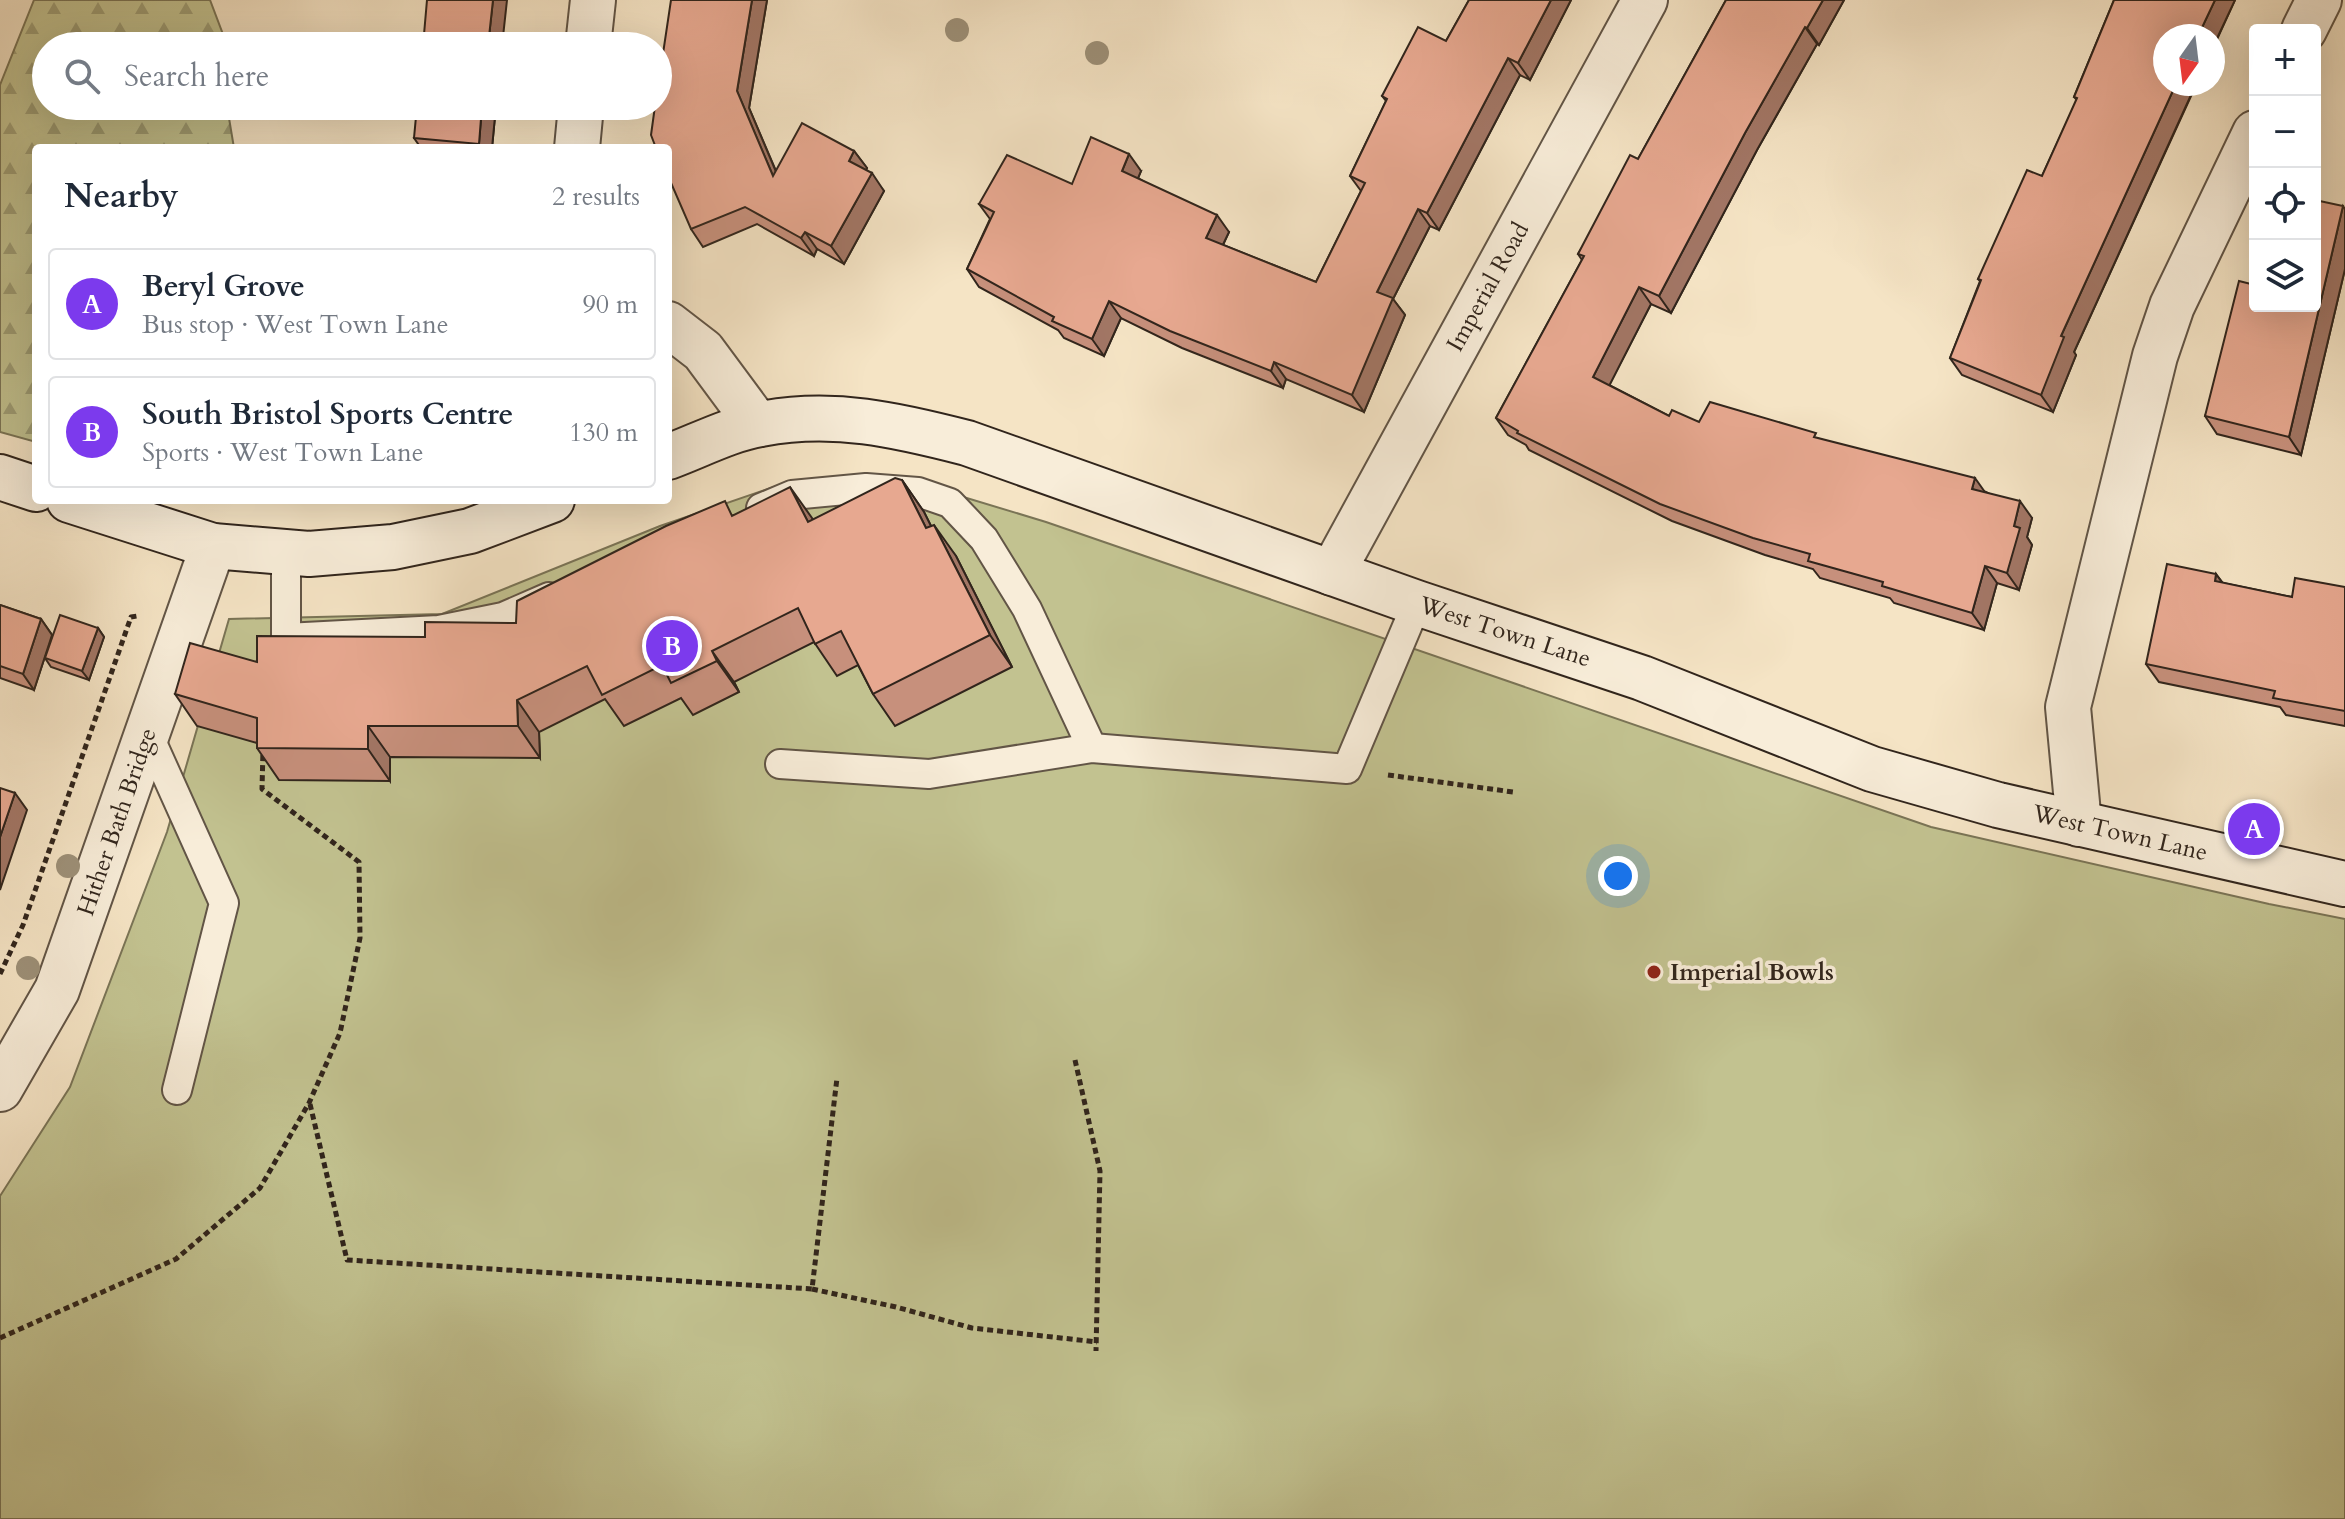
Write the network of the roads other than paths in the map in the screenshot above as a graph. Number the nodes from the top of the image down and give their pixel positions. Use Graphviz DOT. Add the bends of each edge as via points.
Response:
graph roads {
  1 [pos="593,0"];
  2 [pos="1645,0"];
  3 [pos="2319,0"];
  4 [pos="2307,24"];
  5 [pos="590,32"];
  6 [pos="580,120"];
  7 [pos="577,144"];
  8 [pos="2249,146"];
  9 [pos="672,327"];
  10 [pos="757,424"];
  11 [pos="672,456"];
  12 [pos="0,477"];
  13 [pos="32,488"];
  14 [pos="82,504"];
  15 [pos="541,504"];
  16 [pos="734,519"];
  17 [pos="213,546"];
  18 [pos="286,552"];
  19 [pos="1332,573"];
  20 [pos="575,586"];
  21 [pos="1417,603"];
  22 [pos="148,734"];
  23 [pos="1092,748"];
  24 [pos="780,764"];
  25 [pos="2079,824"];
  26 [pos="2345,884"];
  27 [pos="0,1089"];
  28 [pos="177,1090"];
  1 -- 5 [label="main road"];
  2 -- 19 [label="main road, Imperial Road"];
  3 -- 4 [label="main road"];
  6 -- 7 [label="main road"];
  8 -- 25 [label="main road" via="2172,306 2155,356 2068,707"];
  9 -- 10 [label="main road" via="703,351"];
  10 -- 11 [label="main road, West Town Lane"];
  10 -- 19 [label="main road, West Town Lane" via="818,416 922,431"];
  12 -- 13 [label="main road"];
  14 -- 17 [label="main road"];
  15 -- 18 [label="main road" via="470,531 393,547"];
  16 -- 23 [label="lane" via="792,495 866,488 918,492 950,503 984,539 1027,609"];
  17 -- 18 [label="main road"];
  17 -- 22 [label="main road, Hither Bath Bridge"];
  18 -- 20 [label="lane" via="286,638 439,630 503,617"];
  19 -- 21 [label="main road, West Town Lane"];
  21 -- 23 [label="lane" via="1347,769"];
  21 -- 25 [label="main road, West Town Lane" via="1642,678 1872,769"];
  22 -- 27 [label="main road, Hither Bath Bridge" via="57,990"];
  22 -- 28 [label="lane" via="224,903"];
  23 -- 24 [label="lane" via="929,774"];
  25 -- 26 [label="main road, West Town Lane"];
}
